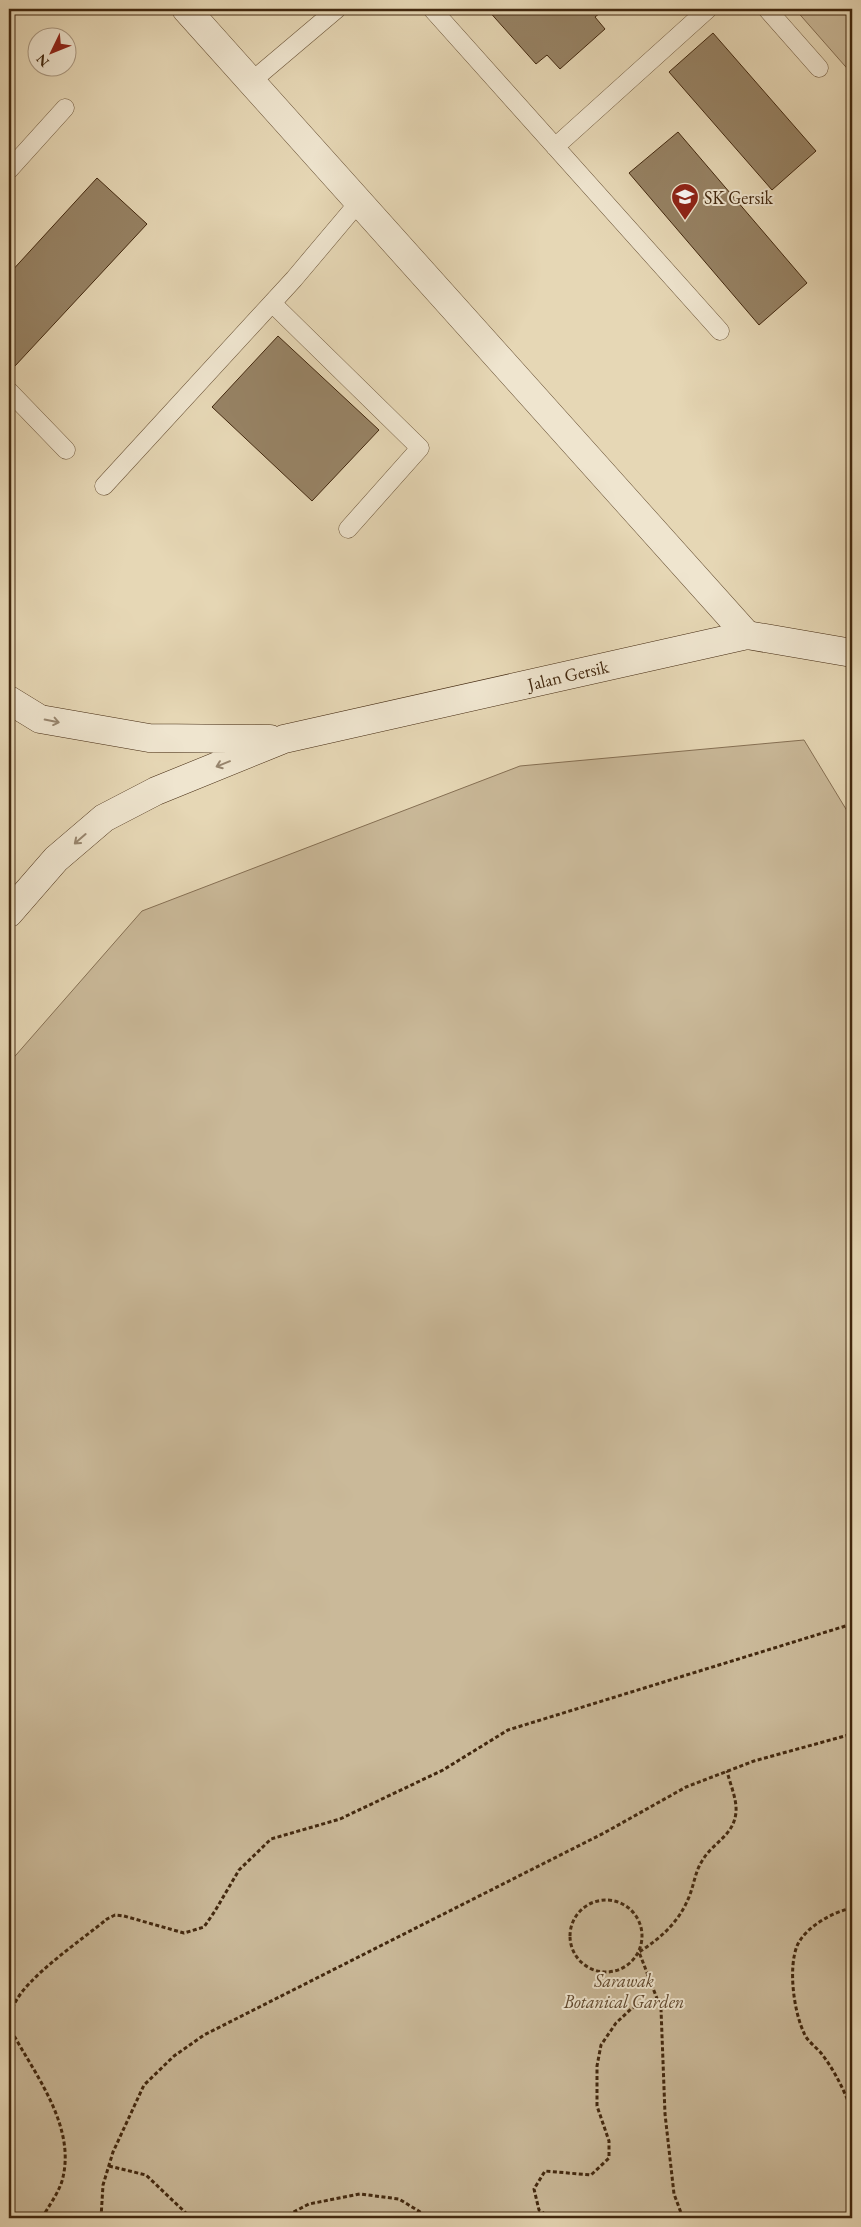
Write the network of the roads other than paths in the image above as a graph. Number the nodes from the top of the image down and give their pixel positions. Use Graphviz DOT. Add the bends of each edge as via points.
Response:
graph roads {
  1 [pos="186,9"];
  2 [pos="337,9"];
  3 [pos="432,9"];
  4 [pos="708,9"];
  5 [pos="767,9"];
  6 [pos="819,68"];
  7 [pos="252,81"];
  8 [pos="66,108"];
  9 [pos="555,147"];
  10 [pos="9,170"];
  11 [pos="358,203"];
  12 [pos="272,303"];
  13 [pos="720,332"];
  14 [pos="9,391"];
  15 [pos="66,450"];
  16 [pos="104,486"];
  17 [pos="348,529"];
  18 [pos="747,635"];
  19 [pos="852,653"];
  20 [pos="9,700"];
  21 [pos="284,739"];
  22 [pos="9,913"];
  1 -- 7 [label="street"];
  2 -- 7 [label="lane"];
  3 -- 9 [label="lane"];
  4 -- 9 [label="lane"];
  5 -- 6 [label="lane"];
  7 -- 11 [label="street"];
  8 -- 10 [label="lane"];
  9 -- 13 [label="lane"];
  11 -- 12 [label="lane"];
  11 -- 18 [label="street"];
  12 -- 16 [label="lane"];
  12 -- 17 [label="lane" via="420,448"];
  14 -- 15 [label="lane"];
  18 -- 19 [label="street, Jalan Gersik"];
  18 -- 21 [label="street, Jalan Gersik"];
  20 -- 21 [label="street, one-way" via="40,719 149,738"];
  21 -- 22 [label="street, one-way" via="156,791 104,818 56,859"];
}
